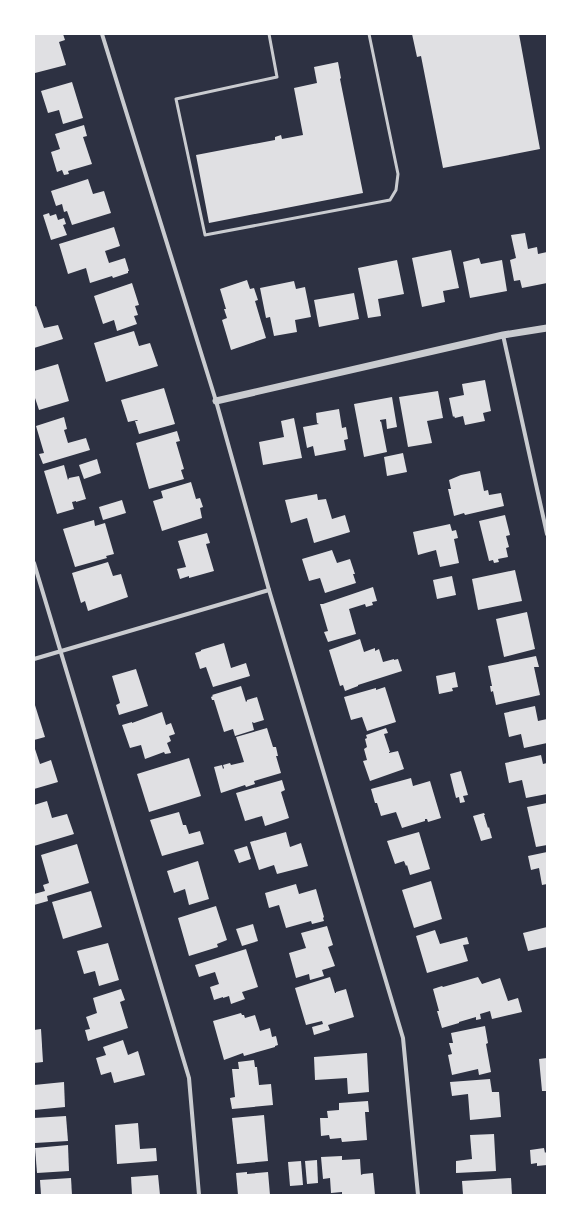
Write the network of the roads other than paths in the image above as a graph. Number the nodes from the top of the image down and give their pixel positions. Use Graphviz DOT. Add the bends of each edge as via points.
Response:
graph roads {
  1 [pos="102,34"];
  2 [pos="269,34"];
  3 [pos="369,34"];
  4 [pos="547,328"];
  5 [pos="503,335"];
  6 [pos="216,401"];
  7 [pos="547,534"];
  8 [pos="34,563"];
  9 [pos="269,590"];
  10 [pos="60,651"];
  11 [pos="34,659"];
  12 [pos="199,1195"];
  13 [pos="418,1195"];
  1 -- 6 [label="street"];
  2 -- 3 [label="lane" via="277,77 176,99 205,235 390,200 396,190 398,174"];
  4 -- 5 [label="street"];
  5 -- 6 [label="street"];
  5 -- 7 [label="street"];
  6 -- 9 [label="street"];
  8 -- 10 [label="street"];
  9 -- 10 [label="street"];
  9 -- 13 [label="street" via="403,1038"];
  10 -- 11 [label="street"];
  10 -- 12 [label="street" via="189,1078"];
}
